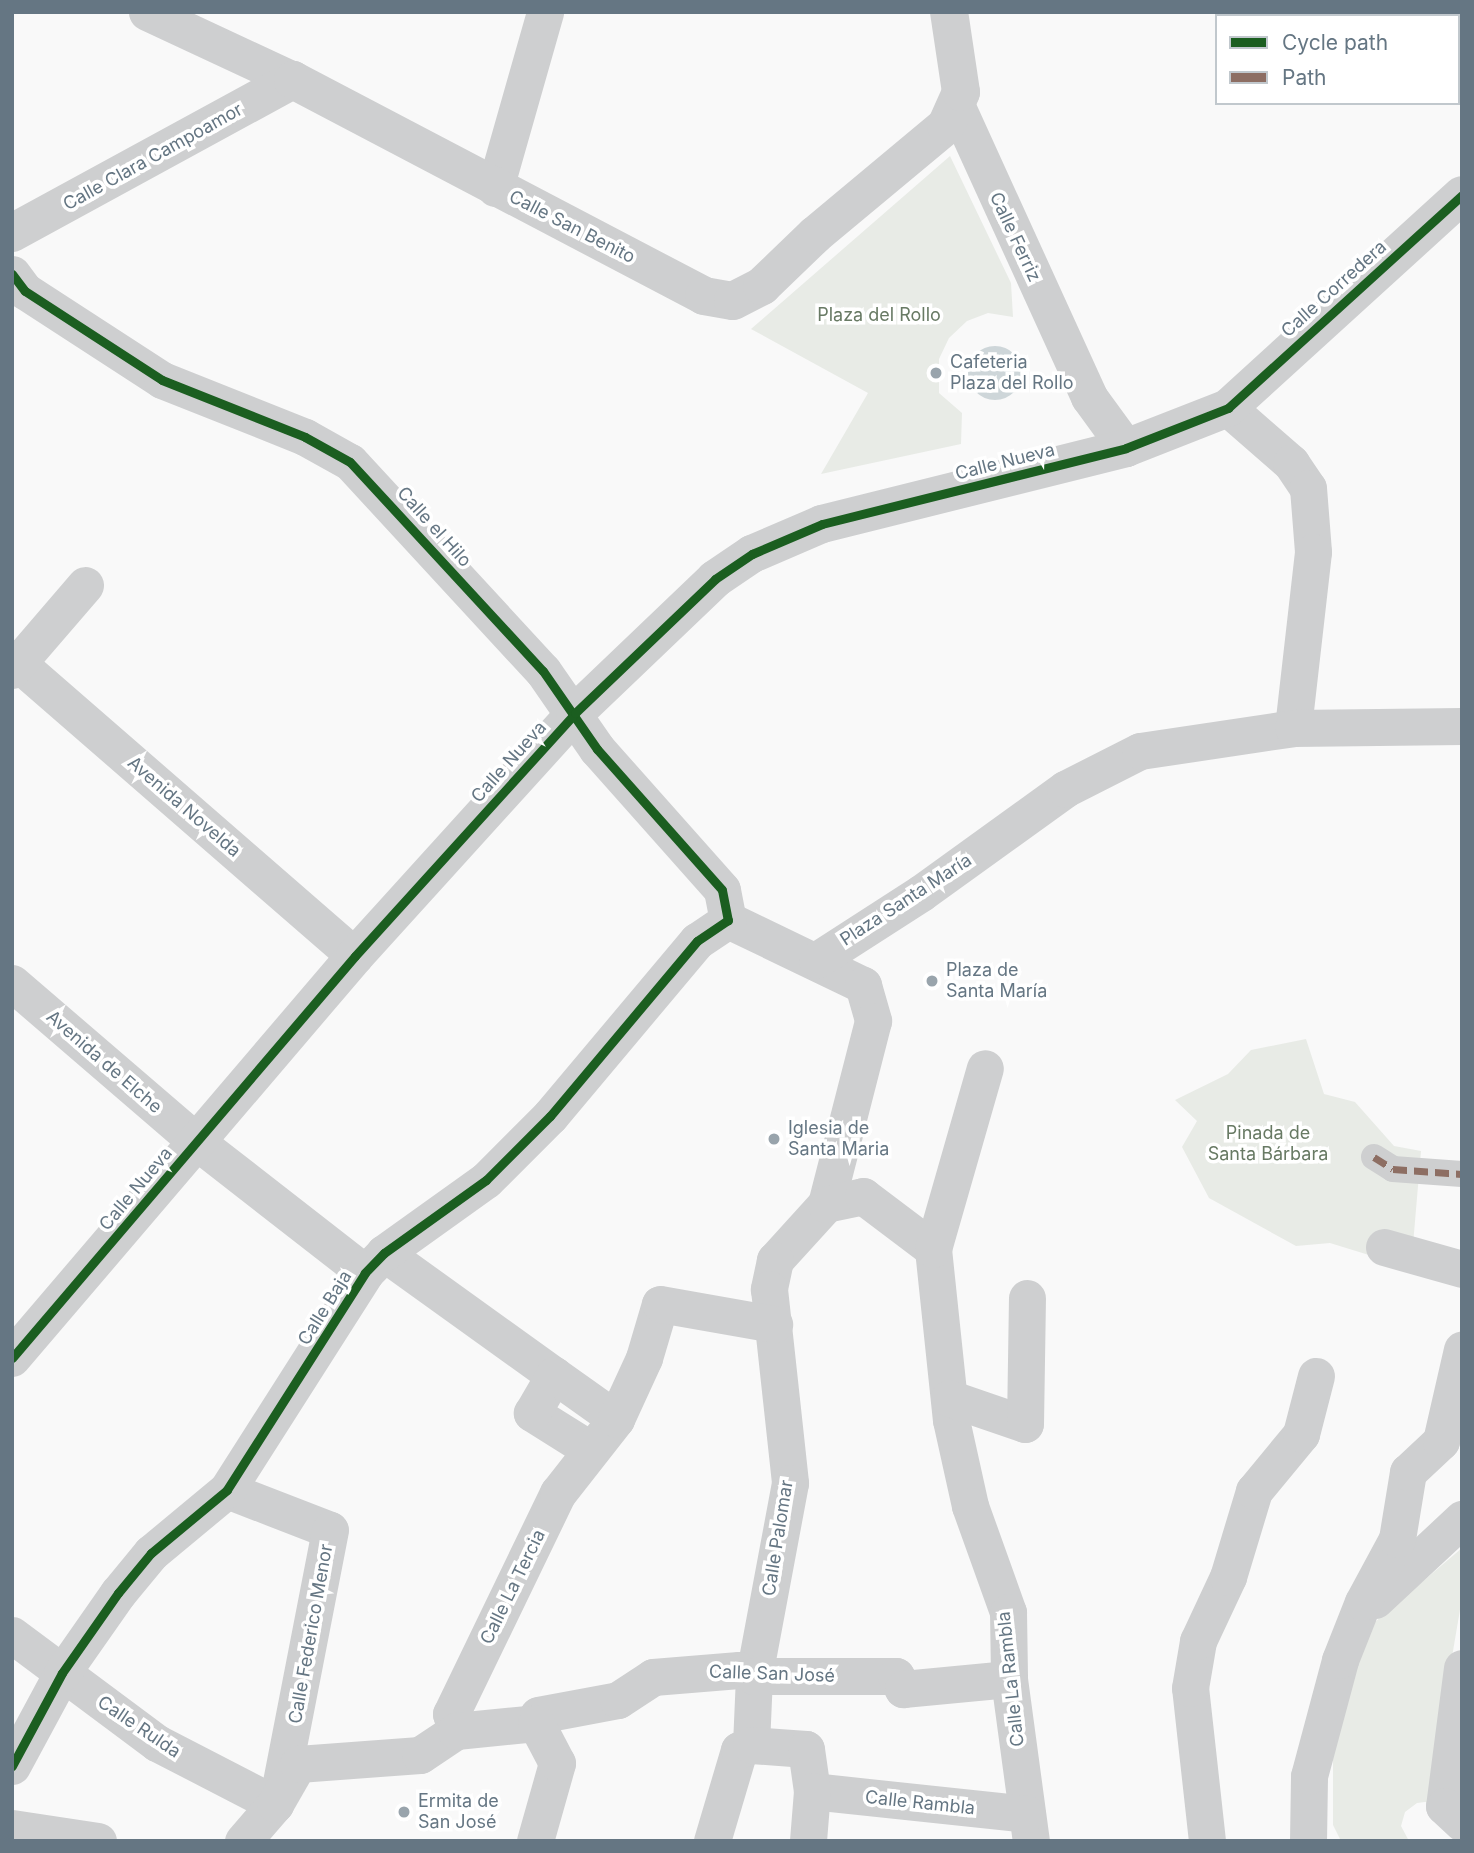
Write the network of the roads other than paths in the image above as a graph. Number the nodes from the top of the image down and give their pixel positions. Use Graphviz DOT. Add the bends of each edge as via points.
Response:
graph roads {
  1 [pos="146,12"];
  2 [pos="545,12"];
  3 [pos="949,12"];
  4 [pos="293,80"];
  5 [pos="957,107"];
  6 [pos="495,188"];
  7 [pos="1459,203"];
  8 [pos="12,233"];
  9 [pos="12,274"];
  10 [pos="1228,408"];
  11 [pos="1126,448"];
  12 [pos="85,585"];
  13 [pos="14,664"];
  14 [pos="575,713"];
  15 [pos="1462,726"];
  16 [pos="1293,728"];
  17 [pos="728,920"];
  18 [pos="355,957"];
  19 [pos="817,960"];
  20 [pos="12,983"];
  21 [pos="985,1068"];
  22 [pos="197,1142"];
  23 [pos="1374,1157"];
  24 [pos="1462,1174"];
  25 [pos="826,1204"];
  26 [pos="1384,1247"];
  27 [pos="933,1249"];
  28 [pos="374,1263"];
  29 [pos="1462,1269"];
  30 [pos="1027,1298"];
  31 [pos="771,1306"];
  32 [pos="1462,1349"];
  33 [pos="12,1358"];
  34 [pos="554,1375"];
  35 [pos="1316,1376"];
  36 [pos="949,1398"];
  37 [pos="616,1419"];
  38 [pos="591,1450"];
  39 [pos="227,1490"];
  40 [pos="1462,1519"];
  41 [pos="1357,1618"];
  42 [pos="12,1635"];
  43 [pos="1462,1668"];
  44 [pos="62,1673"];
  45 [pos="754,1676"];
  46 [pos="1009,1679"];
  47 [pos="536,1723"];
  48 [pos="456,1731"];
  49 [pos="751,1745"];
  50 [pos="12,1766"];
  51 [pos="812,1791"];
  52 [pos="275,1804"];
  53 [pos="1462,1823"];
  54 [pos="12,1828"];
  55 [pos="1029,1828"];
  56 [pos="1312,1836"];
  57 [pos="98,1841"];
  58 [pos="243,1841"];
  59 [pos="535,1841"];
  60 [pos="712,1841"];
  61 [pos="808,1841"];
  62 [pos="1207,1841"];
  1 -- 4 [label="street, Calle San Benito"];
  2 -- 6 [label="street"];
  3 -- 5 [label="street, Calle Ferriz" via="961,80"];
  4 -- 6 [label="street, Calle San Benito"];
  4 -- 8 [label="street, Calle Clara Campoamor"];
  5 -- 6 [label="street, Calle San Benito" via="946,126 815,234 762,286 733,301 704,296"];
  5 -- 11 [label="street, Calle Ferriz" via="1089,397"];
  7 -- 10 [label="street, Calle Corredera"];
  9 -- 14 [label="street, Calle el Hilo" via="25,291 162,380 305,437 350,462 525,651"];
  10 -- 11 [label="street, Calle Nueva"];
  10 -- 16 [label="street" via="1291,463 1308,488 1313,552"];
  11 -- 14 [label="street, Calle Nueva" via="822,524 773,544 715,579"];
  12 -- 13 [label="street"];
  13 -- 18 [label="street, Avenida Novelda"];
  14 -- 17 [label="street, Calle el Hilo" via="597,749 722,890"];
  14 -- 18 [label="street, Calle Nueva"];
  15 -- 16 [label="street, Plaza Santa María"];
  16 -- 19 [label="street, Plaza Santa María" via="1140,751 1065,789"];
  17 -- 19 [label="street, Plaza Santa María"];
  17 -- 28 [label="street, Calle Baja" via="697,941 550,1115 486,1180"];
  18 -- 22 [label="street, Calle Nueva"];
  19 -- 25 [label="street, Plaza Santa María" via="863,985 873,1021"];
  20 -- 22 [label="street, Avenida de Elche"];
  21 -- 27 [label="street, Calle La Rambla"];
  22 -- 28 [label="street, Calle Baja"];
  22 -- 33 [label="street, Calle Nueva"];
  23 -- 24 [label="street" via="1393,1168"];
  25 -- 27 [label="street" via="863,1196"];
  25 -- 31 [label="street" via="775,1260"];
  26 -- 29 [label="street"];
  27 -- 36 [label="street, Calle La Rambla"];
  28 -- 34 [label="street"];
  28 -- 39 [label="street, Calle Baja"];
  30 -- 36 [label="street" via="1025,1424"];
  31 -- 37 [label="street, Calle La Tercia" via="660,1304 644,1358"];
  31 -- 45 [label="street, Calle Palomar" via="790,1483"];
  32 -- 41 [label="street" via="1441,1441 1408,1472 1397,1539"];
  34 -- 37 [label="street"];
  34 -- 38 [label="street" via="532,1412"];
  35 -- 62 [label="street" via="1301,1434 1254,1490 1228,1577 1198,1641 1190,1688"];
  36 -- 46 [label="street, Calle La Rambla" via="970,1506 1007,1612"];
  37 -- 38 [label="street, Calle La Tercia"];
  38 -- 48 [label="street, Calle La Tercia" via="558,1493 451,1714"];
  39 -- 44 [label="street, Calle Baja" via="151,1553"];
  39 -- 52 [label="street, Calle Federico Menor" via="330,1530 290,1752"];
  40 -- 41 [label="street"];
  41 -- 56 [label="street" via="1340,1660 1309,1776"];
  42 -- 44 [label="street, Calle Rulda"];
  43 -- 53 [label="street" via="1444,1806"];
  44 -- 50 [label="street, Calle Baja"];
  44 -- 52 [label="street, Calle Rulda" via="157,1743"];
  45 -- 46 [label="street, Calle San José" via="896,1676 903,1689"];
  45 -- 47 [label="street, Calle San José" via="739,1670 653,1678 618,1700 538,1715"];
  45 -- 49 [label="street, Calle Palomar"];
  46 -- 55 [label="street, Calle La Rambla"];
  47 -- 48 [label="street, Calle San José"];
  47 -- 59 [label="street" via="557,1763"];
  48 -- 52 [label="street, Calle San José" via="420,1755 298,1764"];
  49 -- 51 [label="street" via="806,1749"];
  49 -- 60 [label="street" via="739,1750"];
  51 -- 55 [label="street, Calle Rambla"];
  51 -- 61 [label="street"];
  52 -- 58 [label="street"];
  54 -- 57 [label="street"];
}
